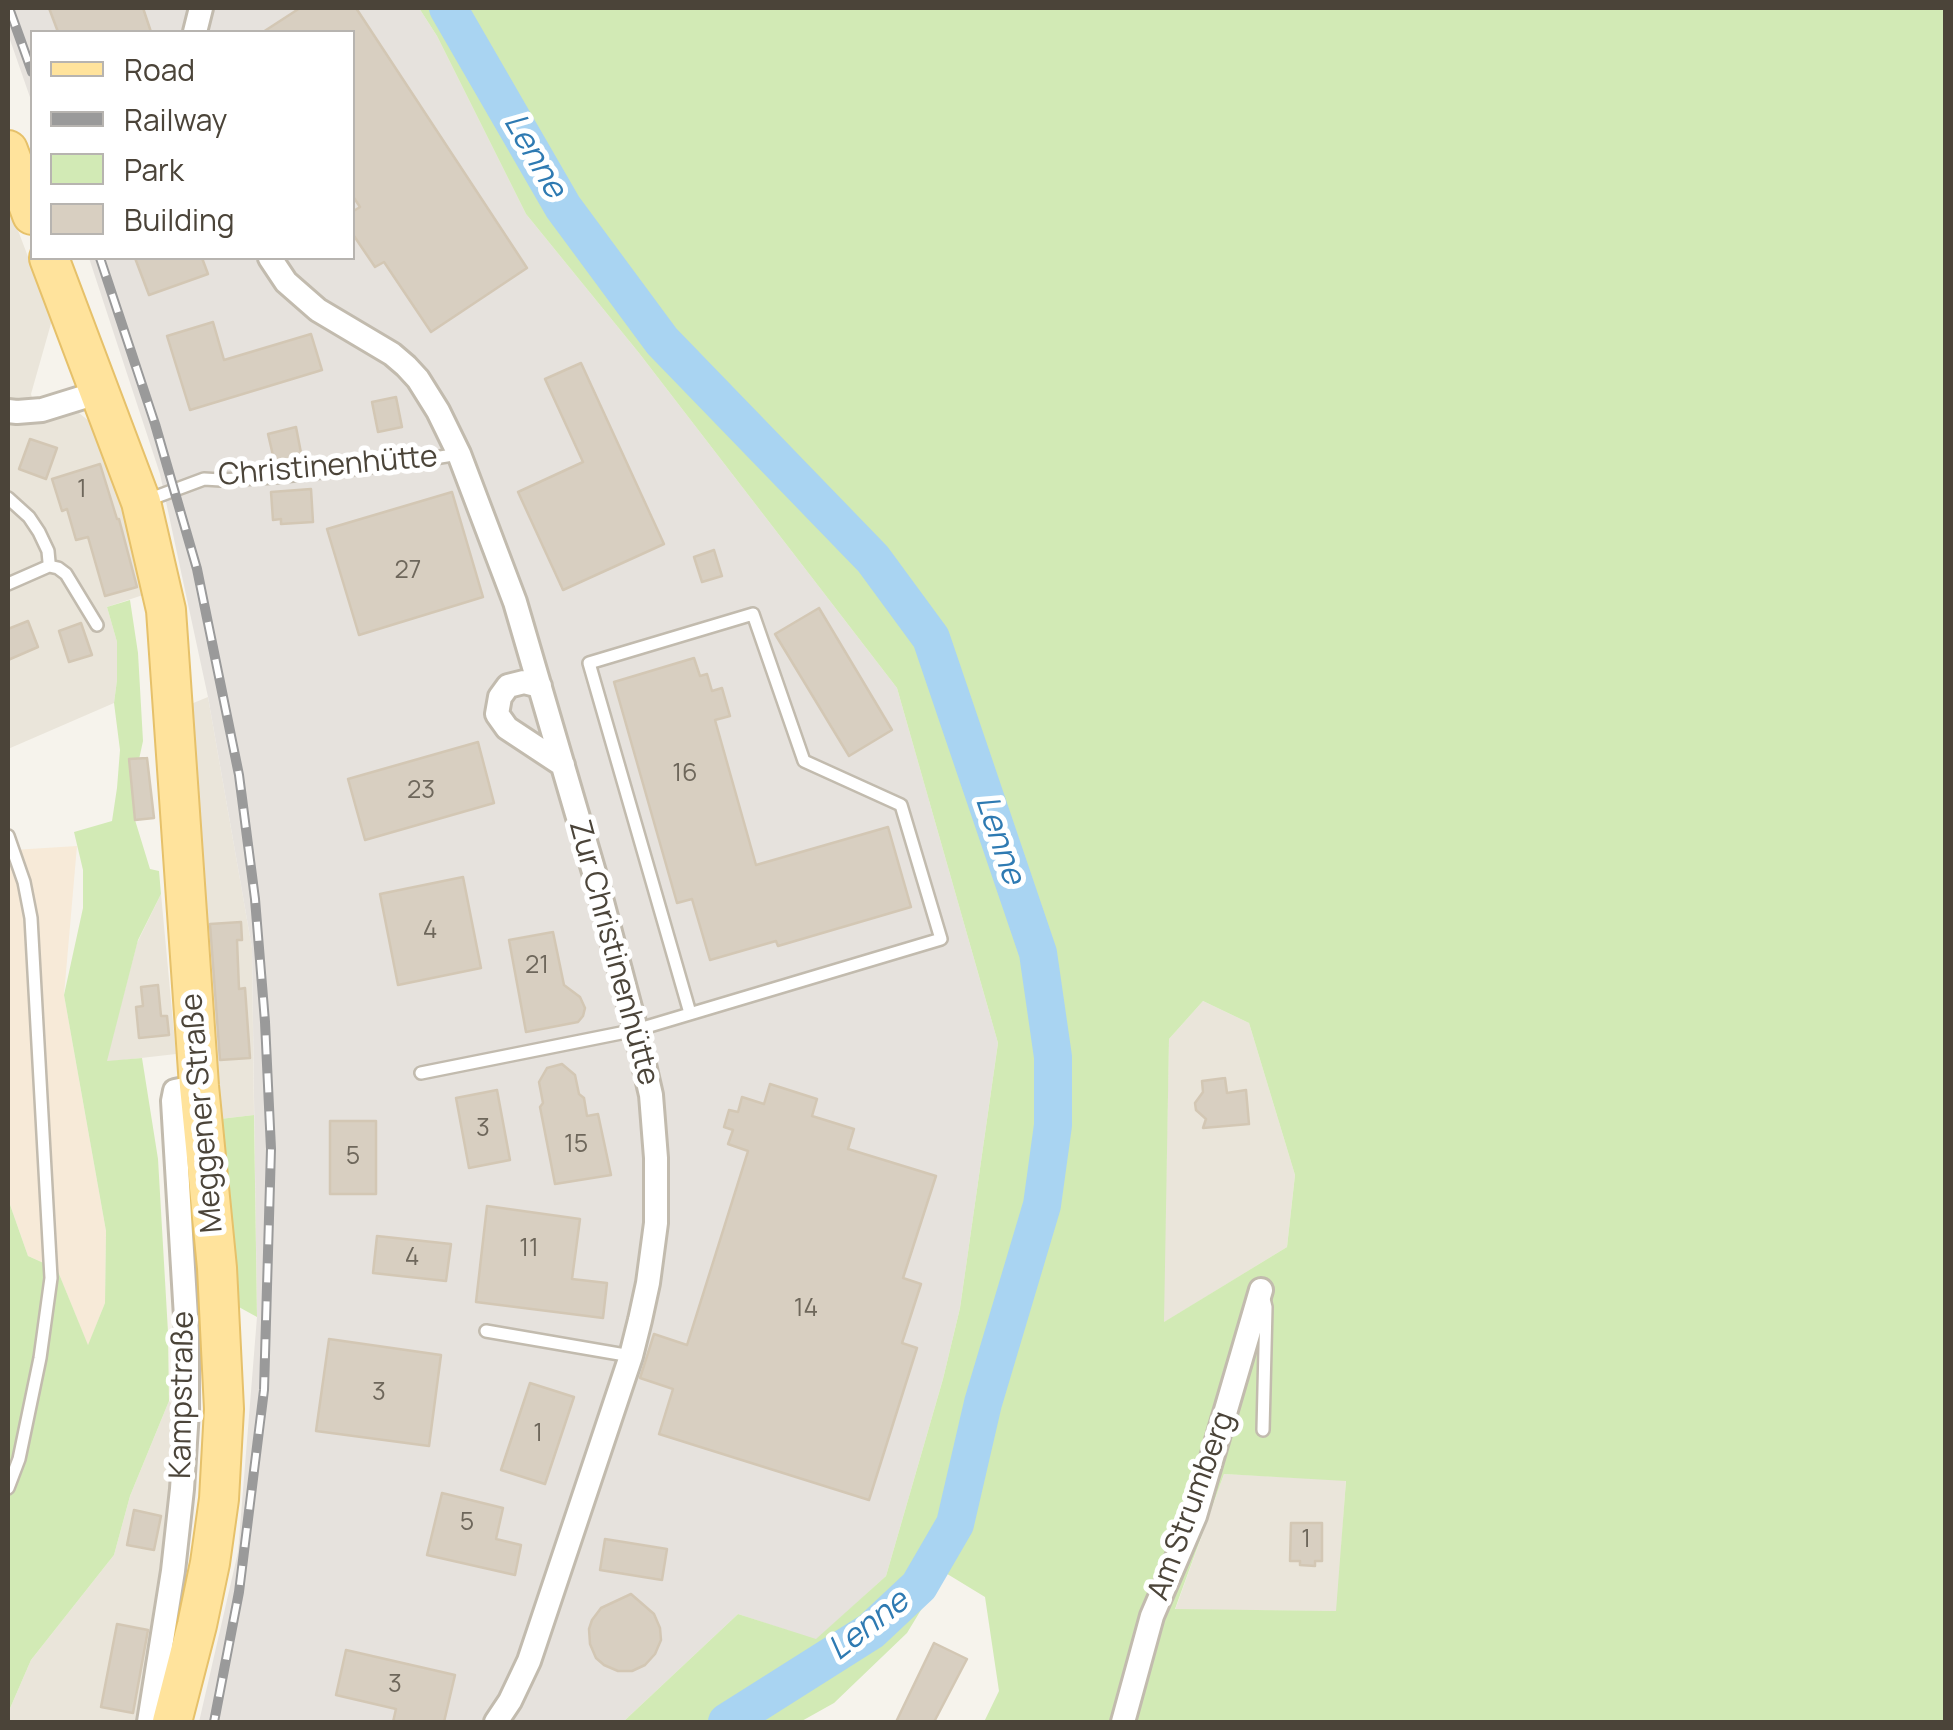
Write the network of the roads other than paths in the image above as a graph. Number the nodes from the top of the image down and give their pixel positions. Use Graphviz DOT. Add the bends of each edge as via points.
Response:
graph roads {
  1 [pos="8,150"];
  2 [pos="30,210"];
  3 [pos="50,260"];
  4 [pos="271,260"];
  5 [pos="100,392"];
  6 [pos="8,411"];
  7 [pos="459,454"];
  8 [pos="8,498"];
  9 [pos="141,502"];
  10 [pos="49,566"];
  11 [pos="8,584"];
  12 [pos="97,625"];
  13 [pos="540,686"];
  14 [pos="562,765"];
  15 [pos="8,836"];
  16 [pos="690,1014"];
  17 [pos="636,1030"];
  18 [pos="421,1073"];
  19 [pos="200,1086"];
  20 [pos="1262,1290"];
  21 [pos="486,1330"];
  22 [pos="631,1356"];
  23 [pos="1262,1430"];
  24 [pos="8,1488"];
  25 [pos="149,1722"];
  26 [pos="172,1722"];
  27 [pos="496,1722"];
  28 [pos="1123,1722"];
  1 -- 2 [label="main road"];
  3 -- 5 [label="main road, Meggener Straße"];
  4 -- 7 [label="street, Zur Christinenhütte" via="318,310 392,354 418,378"];
  5 -- 6 [label="street" via="42,410"];
  5 -- 9 [label="main road, Meggener Straße"];
  7 -- 9 [label="lane, Christinenhütte" via="274,477 204,478"];
  7 -- 13 [label="street, Zur Christinenhütte"];
  8 -- 10 [label="lane" via="39,532"];
  9 -- 19 [label="main road, Meggener Straße" via="166,610"];
  10 -- 11 [label="lane"];
  10 -- 12 [label="lane" via="66,574"];
  13 -- 14 [label="street, Zur Christinenhütte"];
  13 -- 14 [label="street" via="508,686 498,714 507,728"];
  14 -- 17 [label="street, Zur Christinenhütte"];
  15 -- 24 [label="lane" via="32,918 51,1278 40,1358"];
  16 -- 16 [label="lane" via="941,939 901,805 804,760 752,614 590,663"];
  16 -- 17 [label="lane"];
  17 -- 18 [label="lane"];
  17 -- 22 [label="street, Zur Christinenhütte" via="651,1096 656,1222"];
  19 -- 25 [label="street, Kampstraße" via="176,1090 173,1102 186,1411 175,1555"];
  19 -- 26 [label="main road, Meggener Straße" via="221,1327 223,1446 210,1564"];
  20 -- 23 [label="lane"];
  20 -- 28 [label="street, Am Strumberg"];
  21 -- 22 [label="lane"];
  22 -- 27 [label="street, Zur Christinenhütte" via="529,1660"];
}
